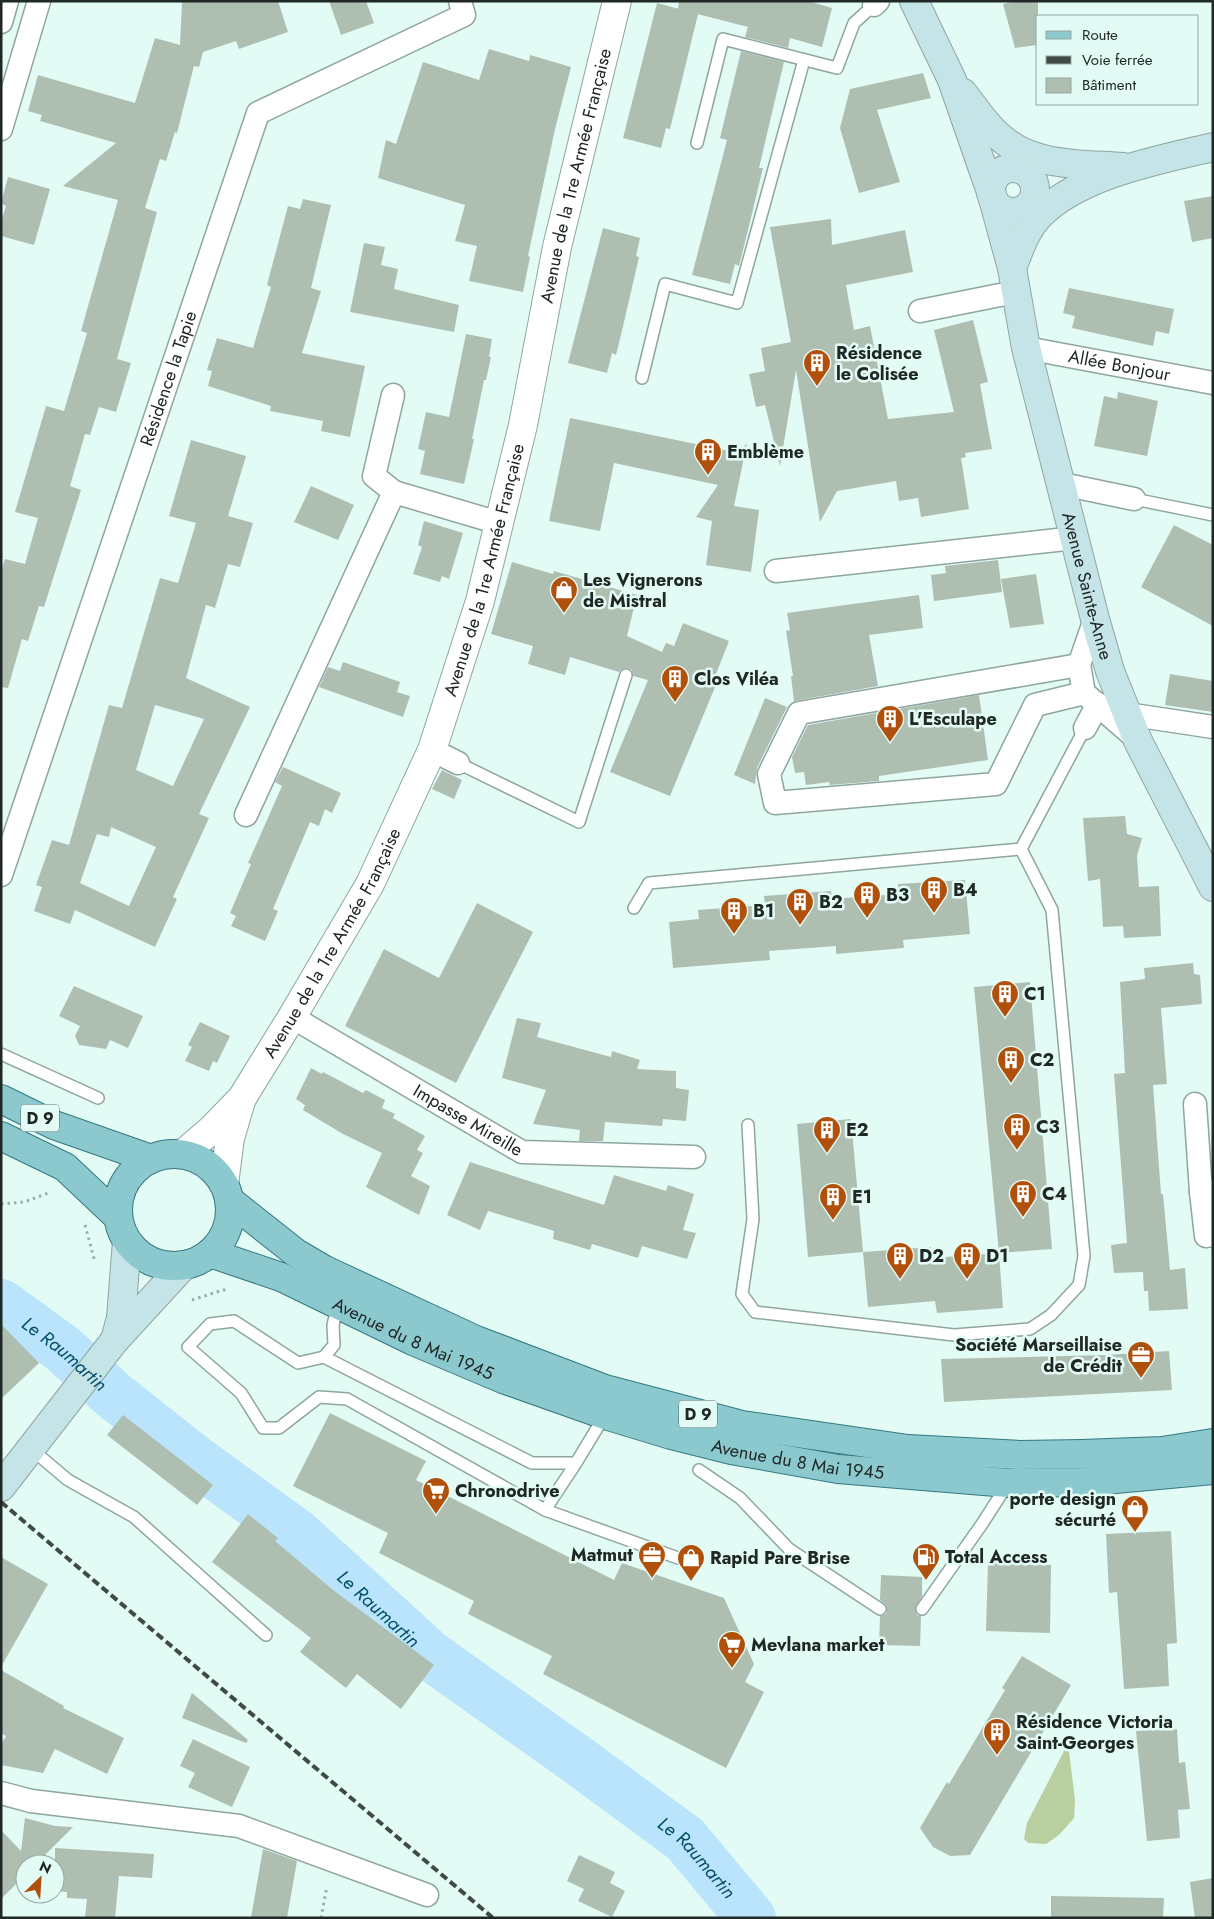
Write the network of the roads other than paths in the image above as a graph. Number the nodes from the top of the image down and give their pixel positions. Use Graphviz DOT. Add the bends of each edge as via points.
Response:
graph roads {
  1 [pos="7,1"];
  2 [pos="39,1"];
  3 [pos="460,1"];
  4 [pos="617,1"];
  5 [pos="914,1"];
  6 [pos="876,3"];
  7 [pos="1,22"];
  8 [pos="804,60"];
  9 [pos="952,80"];
  10 [pos="1,129"];
  11 [pos="696,143"];
  12 [pos="1213,147"];
  13 [pos="1027,163"];
  14 [pos="1127,168"];
  15 [pos="992,195"];
  16 [pos="1033,212"];
  17 [pos="1013,280"];
  18 [pos="920,310"];
  19 [pos="1026,348"];
  20 [pos="642,378"];
  21 [pos="1213,383"];
  22 [pos="393,395"];
  23 [pos="1062,484"];
  24 [pos="394,492"];
  25 [pos="1134,499"];
  26 [pos="1213,515"];
  27 [pos="499,524"];
  28 [pos="1075,538"];
  29 [pos="776,571"];
  30 [pos="1095,619"];
  31 [pos="1078,665"];
  32 [pos="626,675"];
  33 [pos="1091,698"];
  34 [pos="1127,714"];
  35 [pos="1213,727"];
  36 [pos="1085,728"];
  37 [pos="1138,741"];
  38 [pos="432,750"];
  39 [pos="458,763"];
  40 [pos="246,815"];
  41 [pos="1021,849"];
  42 [pos="1,875"];
  43 [pos="1213,887"];
  44 [pos="634,908"];
  45 [pos="292,1017"];
  46 [pos="1,1054"];
  47 [pos="98,1098"];
  48 [pos="242,1098"];
  49 [pos="1,1099"];
  50 [pos="1195,1104"];
  51 [pos="748,1125"];
  52 [pos="1,1136"];
  53 [pos="183,1154"];
  54 [pos="694,1157"];
  55 [pos="151,1159"];
  56 [pos="226,1192"];
  57 [pos="1207,1192"];
  58 [pos="123,1229"];
  59 [pos="1213,1235"];
  60 [pos="210,1253"];
  61 [pos="184,1265"];
  62 [pos="338,1304"];
  63 [pos="108,1348"];
  64 [pos="324,1357"];
  65 [pos="605,1415"];
  66 [pos="1213,1443"];
  67 [pos="30,1448"];
  68 [pos="576,1463"];
  69 [pos="699,1470"];
  70 [pos="1213,1470"];
  71 [pos="1008,1483"];
  72 [pos="1,1486"];
  73 [pos="545,1510"];
  74 [pos="678,1558"];
  75 [pos="880,1609"];
  76 [pos="922,1609"];
  77 [pos="266,1635"];
  78 [pos="1,1793"];
  79 [pos="427,1895"];
  1 -- 7 [label="street"];
  2 -- 10 [label="street"];
  3 -- 42 [label="street, Résidence la Tapie" via="464,15 258,113"];
  4 -- 27 [label="street, Avenue de la 1re Armée Française" via="557,247"];
  5 -- 9 [label="main road"];
  6 -- 8 [label="lane" via="854,23 837,68"];
  8 -- 11 [label="lane" via="723,39"];
  8 -- 20 [label="lane" via="737,303 665,284"];
  9 -- 13 [label="main road" via="1001,138"];
  9 -- 15 [label="main road, Avenue Sainte-Anne"];
  12 -- 14 [label="main road"];
  13 -- 14 [label="main road"];
  13 -- 15 [label="main road" via="997,175 991,187"];
  13 -- 16 [label="main road" via="1035,188"];
  14 -- 16 [label="main road" via="1061,196"];
  15 -- 16 [label="main road" via="998,206 1010,212"];
  15 -- 17 [label="main road, Avenue Sainte-Anne"];
  16 -- 17 [label="main road"];
  17 -- 18 [label="street"];
  17 -- 19 [label="main road, Avenue Sainte-Anne"];
  19 -- 21 [label="street, Allée Bonjour"];
  19 -- 23 [label="main road, Avenue Sainte-Anne"];
  22 -- 24 [label="street" via="374,476"];
  23 -- 25 [label="street"];
  23 -- 28 [label="main road, Avenue Sainte-Anne"];
  24 -- 27 [label="street"];
  24 -- 40 [label="street"];
  25 -- 26 [label="lane"];
  27 -- 38 [label="street, Avenue de la 1re Armée Française" via="480,601"];
  28 -- 29 [label="street"];
  28 -- 30 [label="main road, Avenue Sainte-Anne"];
  30 -- 31 [label="street"];
  30 -- 34 [label="main road, Avenue Sainte-Anne"];
  31 -- 33 [label="street"];
  31 -- 33 [label="street" via="799,713 769,774 775,803 996,784 1034,705"];
  32 -- 39 [label="lane" via="579,822"];
  33 -- 36 [label="street"];
  33 -- 37 [label="street"];
  34 -- 35 [label="street"];
  34 -- 37 [label="main road, Avenue Sainte-Anne"];
  36 -- 41 [label="lane"];
  37 -- 43 [label="main road, Avenue Sainte-Anne"];
  38 -- 39 [label="street"];
  38 -- 45 [label="street, Avenue de la 1re Armée Française" via="370,884"];
  41 -- 44 [label="lane" via="649,883"];
  41 -- 51 [label="lane" via="1052,910 1084,1256 1079,1285 1051,1315 1030,1329 954,1335 755,1312 742,1294 753,1219"];
  45 -- 48 [label="street, Avenue de la 1re Armée Française"];
  45 -- 54 [label="street, Impasse Mireille" via="522,1152"];
  46 -- 47 [label="lane"];
  48 -- 53 [label="street, Avenue de la 1re Armée Française"];
  48 -- 56 [label="street, Avenue de la 1re Armée Française" via="230,1138"];
  49 -- 55 [label="main road, D 9" via="54,1125"];
  50 -- 57 [label="street"];
  52 -- 58 [label="main road, D 9" via="65,1167"];
  53 -- 55 [label="main road"];
  53 -- 56 [label="main road" via="213,1170"];
  55 -- 58 [label="main road" via="138,1167 127,1180 118,1202"];
  56 -- 60 [label="main road" via="230,1215 220,1242"];
  56 -- 66 [label="main road, Avenue du 8 Mai 1945 / D 9" via="296,1253 476,1340 605,1389 742,1425 908,1449 1020,1455 1162,1450"];
  57 -- 59 [label="street" via="1206,1236"];
  58 -- 61 [label="main road" via="143,1257 168,1266"];
  58 -- 63 [label="main road" via="121,1318"];
  60 -- 61 [label="main road"];
  60 -- 62 [label="main road, Avenue du 8 Mai 1945 / D 9" via="281,1277"];
  61 -- 63 [label="main road"];
  62 -- 64 [label="lane" via="333,1325 334,1345"];
  62 -- 65 [label="main road, Avenue du 8 Mai 1945 / D 9" via="413,1341 503,1379"];
  63 -- 67 [label="main road"];
  64 -- 68 [label="lane" via="532,1463"];
  64 -- 73 [label="lane" via="298,1364 234,1321 210,1324 188,1347 241,1393 263,1428 279,1428 319,1397 347,1399"];
  65 -- 68 [label="lane"];
  65 -- 71 [label="main road, Avenue du 8 Mai 1945 / D 9" via="732,1450 838,1469"];
  67 -- 72 [label="main road"];
  67 -- 77 [label="lane" via="68,1480 134,1517"];
  68 -- 73 [label="lane"];
  69 -- 75 [label="lane" via="740,1498 789,1549"];
  70 -- 71 [label="main road, Avenue du 8 Mai 1945 / D 9" via="1083,1482"];
  71 -- 76 [label="lane"];
  73 -- 74 [label="lane"];
  78 -- 79 [label="street" via="31,1801 239,1826"];
}
